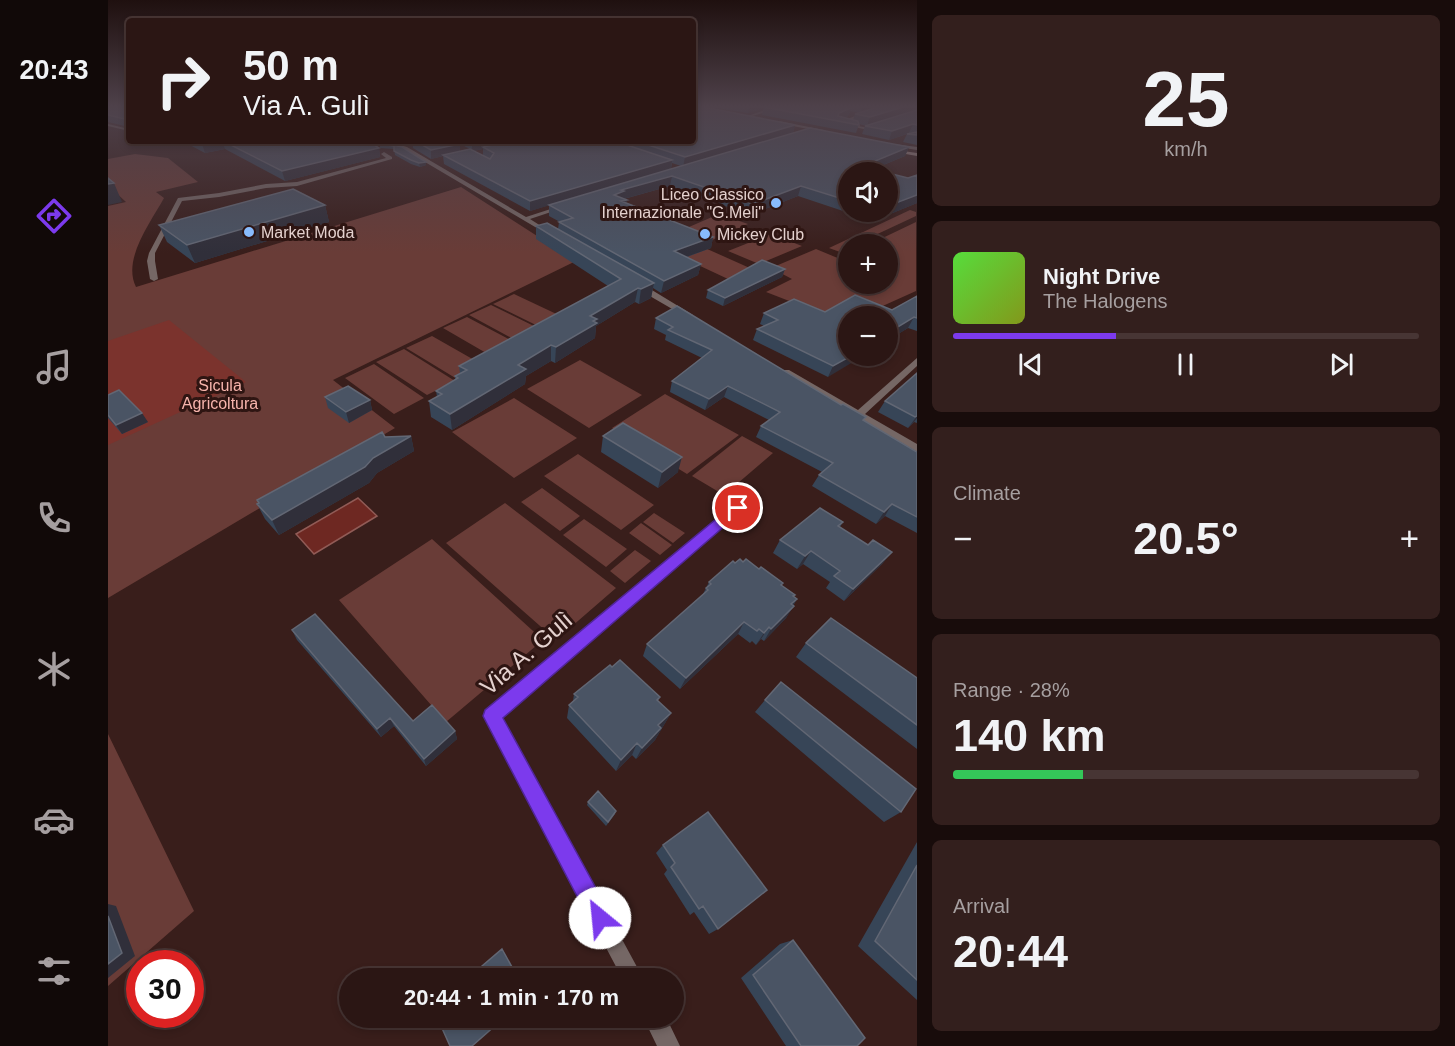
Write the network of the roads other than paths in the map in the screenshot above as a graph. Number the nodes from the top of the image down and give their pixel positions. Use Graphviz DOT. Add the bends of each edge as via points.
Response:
graph roads {
  1 [pos="387,156"];
  2 [pos="417,156"];
  3 [pos="444,160"];
  4 [pos="430,163"];
  5 [pos="567,205"];
  6 [pos="524,219"];
  7 [pos="559,239"];
  8 [pos="626,278"];
  9 [pos="154,279"];
  10 [pos="696,319"];
  11 [pos="916,362"];
  12 [pos="776,366"];
  13 [pos="859,415"];
  14 [pos="916,449"];
  15 [pos="738,508"];
  16 [pos="628,968"];
  17 [pos="660,1028"];
  18 [pos="669,1046"];
  1 -- 9 [label="street" via="390,158 297,184 180,199 152,253"];
  2 -- 4 [label="street"];
  3 -- 4 [label="street"];
  4 -- 6 [label="street"];
  5 -- 6 [label="street"];
  6 -- 7 [label="street"];
  8 -- 10 [label="street"];
  11 -- 13 [label="street"];
  12 -- 13 [label="street"];
  13 -- 14 [label="street"];
  15 -- 16 [label="street, Via A. Gulì" via="492,716"];
  17 -- 18 [label="street"];
}
